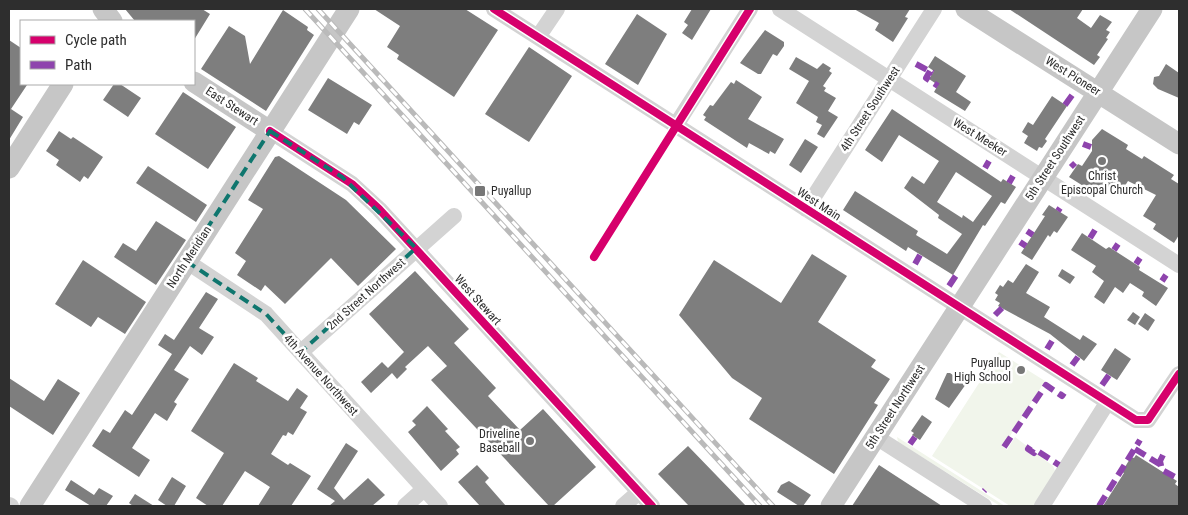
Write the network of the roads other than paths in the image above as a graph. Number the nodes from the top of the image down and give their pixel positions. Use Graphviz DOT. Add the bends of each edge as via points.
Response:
graph roads {
  1 [pos="349,9"];
  2 [pos="494,9"];
  3 [pos="557,9"];
  4 [pos="750,9"];
  5 [pos="780,9"];
  6 [pos="934,9"];
  7 [pos="966,9"];
  8 [pos="1152,9"];
  9 [pos="538,37"];
  10 [pos="889,79"];
  11 [pos="195,83"];
  12 [pos="61,85"];
  13 [pos="1098,92"];
  14 [pos="676,125"];
  15 [pos="270,131"];
  16 [pos="1179,144"];
  17 [pos="9,168"];
  18 [pos="1043,176"];
  19 [pos="806,209"];
  20 [pos="454,216"];
  21 [pos="416,248"];
  22 [pos="186,261"];
  23 [pos="1179,266"];
  24 [pos="959,307"];
  25 [pos="301,352"];
  26 [pos="1179,374"];
  27 [pos="1107,402"];
  28 [pos="876,437"];
  29 [pos="424,489"];
  30 [pos="639,492"];
  31 [pos="30,506"];
  32 [pos="405,506"];
  33 [pos="440,506"];
  34 [pos="623,506"];
  35 [pos="652,506"];
  36 [pos="831,506"];
  37 [pos="984,506"];
  38 [pos="1042,506"];
  1 -- 15 [label="main road, North Meridian"];
  2 -- 9 [label="street, West Main"];
  3 -- 9 [label="street"];
  4 -- 14 [label="street"];
  5 -- 10 [label="street, West Meeker"];
  6 -- 10 [label="street, 4th Street Southwest"];
  7 -- 13 [label="main road, West Pioneer"];
  8 -- 13 [label="main road, 5th Street Southwest"];
  9 -- 14 [label="street, West Main"];
  10 -- 18 [label="street, West Meeker"];
  10 -- 19 [label="street, 4th Street Southwest"];
  11 -- 15 [label="main road, East Stewart"];
  12 -- 17 [label="main road"];
  13 -- 16 [label="main road, West Pioneer"];
  13 -- 18 [label="main road, 5th Street Southwest"];
  14 -- 19 [label="street, West Main"];
  15 -- 21 [label="street, West Stewart" via="352,184"];
  15 -- 22 [label="main road, North Meridian"];
  18 -- 23 [label="street, West Meeker"];
  18 -- 24 [label="main road, 5th Street Southwest"];
  19 -- 24 [label="street, West Main"];
  20 -- 21 [label="street, 2nd Street Northwest"];
  21 -- 25 [label="street, 2nd Street Northwest"];
  21 -- 30 [label="street, West Stewart"];
  22 -- 25 [label="street, 4th Avenue Northwest" via="266,314"];
  22 -- 31 [label="main road, North Meridian"];
  24 -- 27 [label="street, West Main"];
  24 -- 28 [label="main road, 5th Street Northwest"];
  25 -- 29 [label="street, 4th Avenue Northwest"];
  26 -- 27 [label="street, West Main" via="1148,420 1139,421"];
  27 -- 38 [label="street"];
  28 -- 36 [label="main road, 5th Street Northwest"];
  28 -- 37 [label="street"];
  29 -- 32 [label="street"];
  29 -- 33 [label="street, 4th Avenue Northwest"];
  30 -- 34 [label="street"];
  30 -- 35 [label="street, West Stewart"];
}
